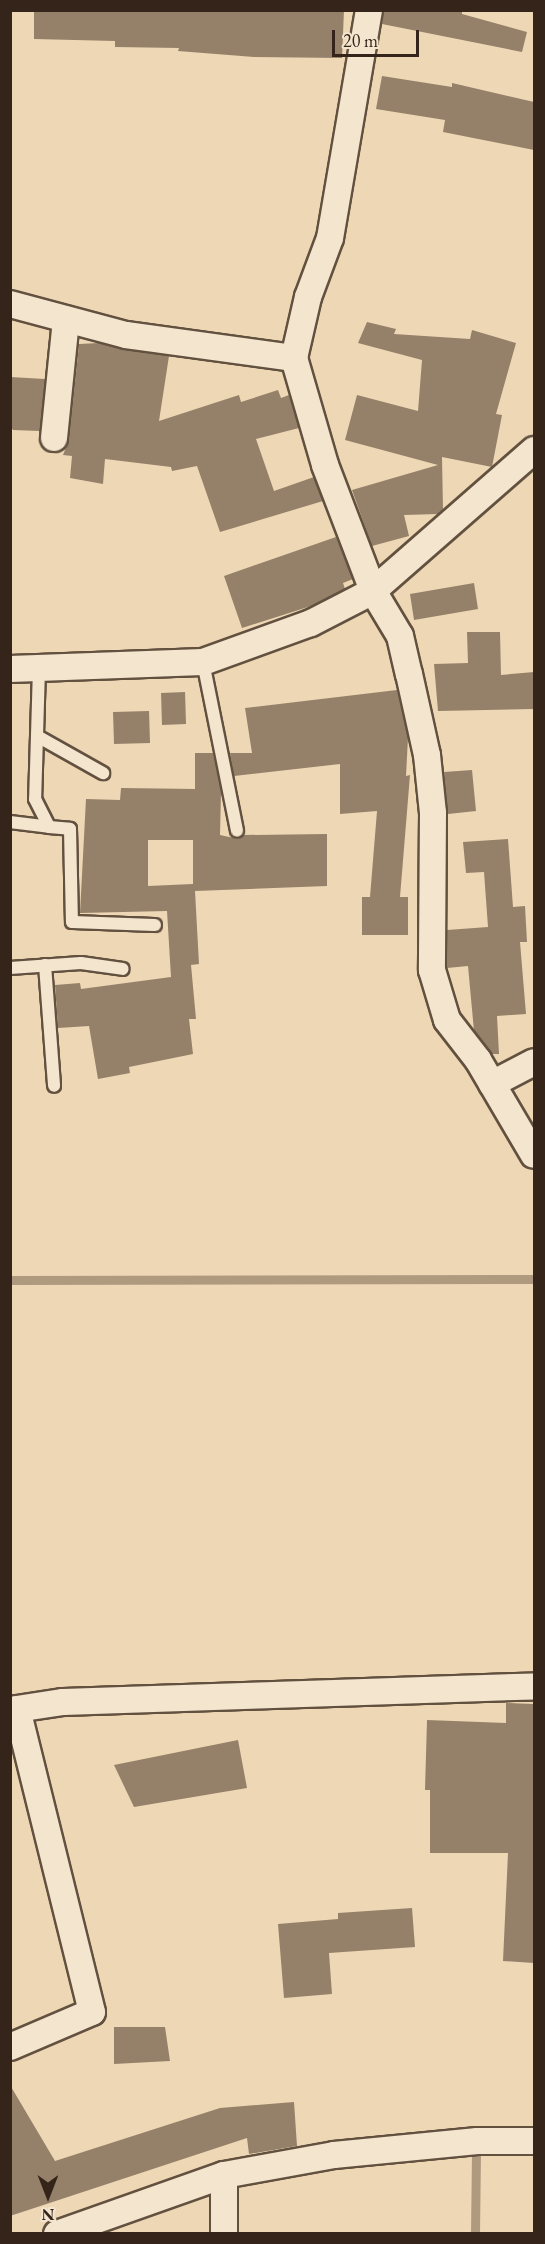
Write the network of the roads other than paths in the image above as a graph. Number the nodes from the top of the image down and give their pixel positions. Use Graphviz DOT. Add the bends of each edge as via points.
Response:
graph roads {
  1 [pos="369,10"];
  2 [pos="10,304"];
  3 [pos="66,320"];
  4 [pos="294,358"];
  5 [pos="54,438"];
  6 [pos="534,450"];
  7 [pos="373,591"];
  8 [pos="202,662"];
  9 [pos="39,668"];
  10 [pos="10,669"];
  11 [pos="37,736"];
  12 [pos="103,773"];
  13 [pos="10,822"];
  14 [pos="49,827"];
  15 [pos="237,831"];
  16 [pos="155,925"];
  17 [pos="45,965"];
  18 [pos="10,968"];
  19 [pos="123,969"];
  20 [pos="534,1062"];
  21 [pos="492,1084"];
  22 [pos="54,1086"];
  23 [pos="534,1155"];
  24 [pos="534,1686"];
  25 [pos="14,1709"];
  26 [pos="10,2047"];
  27 [pos="534,2141"];
  28 [pos="224,2175"];
  29 [pos="57,2234"];
  30 [pos="224,2234"];
  1 -- 4 [label="street" via="330,238 308,297"];
  2 -- 3 [label="street"];
  3 -- 4 [label="street" via="126,335"];
  3 -- 5 [label="street"];
  4 -- 7 [label="street" via="325,465"];
  6 -- 7 [label="street"];
  7 -- 8 [label="street" via="311,623"];
  7 -- 21 [label="street" via="400,636 427,754 434,862 432,970 447,1020"];
  8 -- 9 [label="street"];
  8 -- 15 [label="lane"];
  9 -- 10 [label="street"];
  9 -- 11 [label="lane"];
  11 -- 12 [label="lane"];
  11 -- 14 [label="lane" via="35,799"];
  13 -- 14 [label="lane"];
  14 -- 16 [label="lane" via="70,829 72,922"];
  17 -- 18 [label="lane"];
  17 -- 19 [label="lane" via="81,963"];
  17 -- 22 [label="lane"];
  20 -- 21 [label="street"];
  21 -- 23 [label="street"];
  24 -- 25 [label="street" via="63,1702"];
  25 -- 26 [label="street" via="92,2012"];
  27 -- 28 [label="street" via="477,2141 334,2155"];
  28 -- 29 [label="street"];
  28 -- 30 [label="street"];
}
